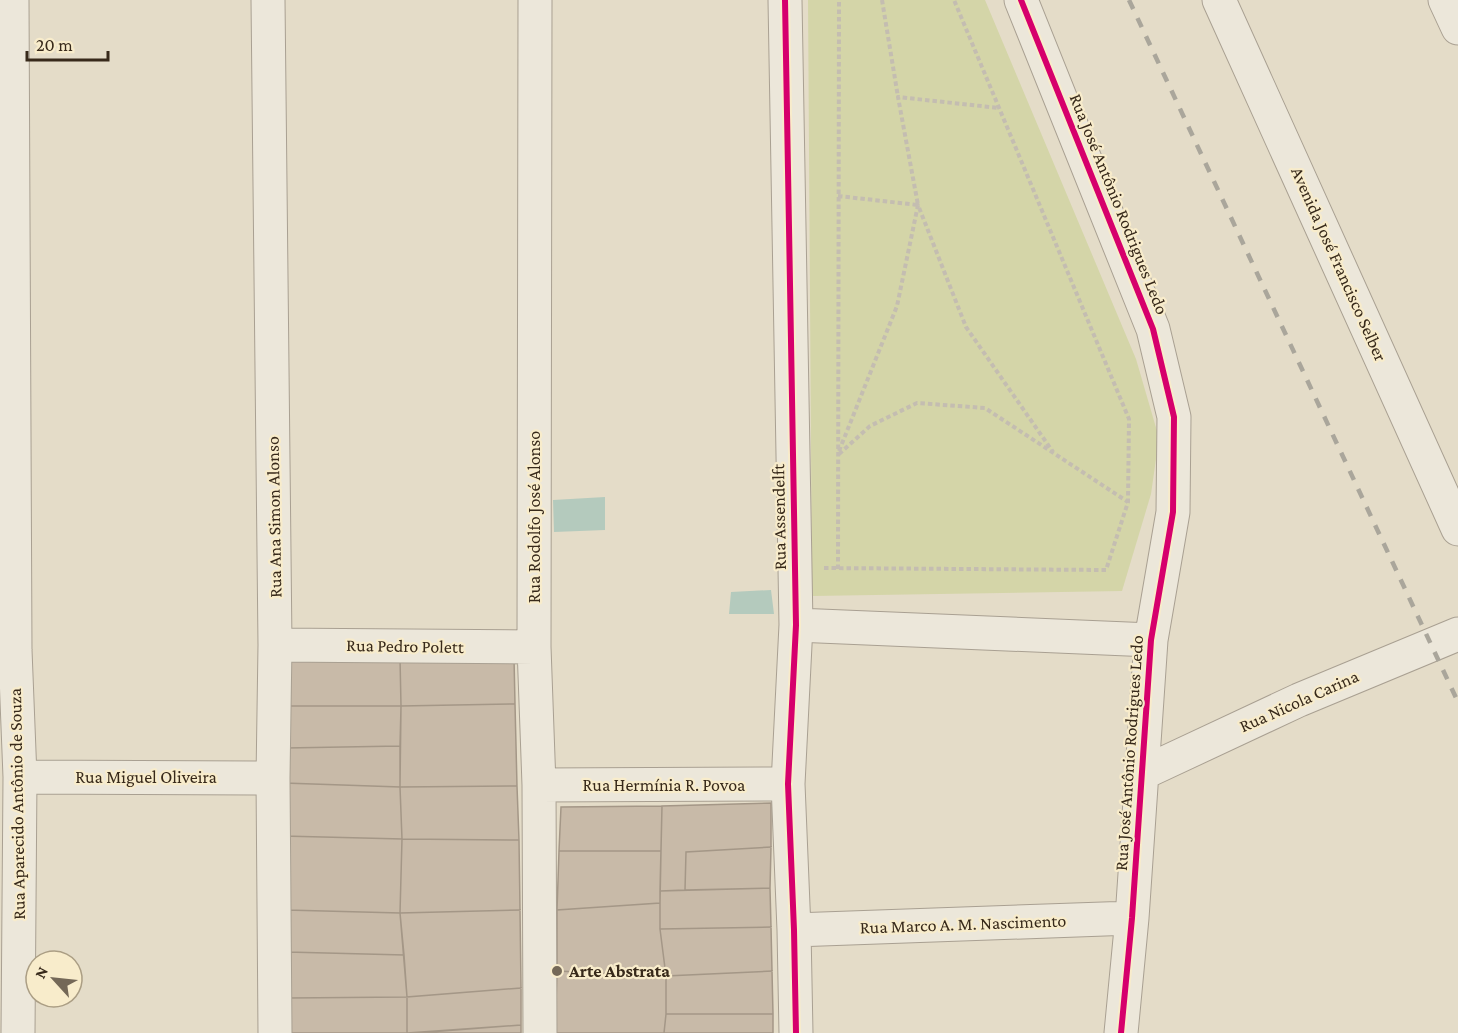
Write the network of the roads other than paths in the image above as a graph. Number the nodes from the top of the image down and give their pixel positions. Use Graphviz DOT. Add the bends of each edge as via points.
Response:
graph roads {
  1 [pos="12,0"];
  2 [pos="268,0"];
  3 [pos="535,0"];
  4 [pos="785,0"];
  5 [pos="1021,0"];
  6 [pos="1219,0"];
  7 [pos="1445,0"];
  8 [pos="1458,28"];
  9 [pos="6,43"];
  10 [pos="1458,529"];
  11 [pos="796,625"];
  12 [pos="1458,634"];
  13 [pos="1151,640"];
  14 [pos="275,645"];
  15 [pos="534,647"];
  16 [pos="7,650"];
  17 [pos="1143,773"];
  18 [pos="20,777"];
  19 [pos="273,778"];
  20 [pos="788,784"];
  21 [pos="539,785"];
  22 [pos="1132,918"];
  23 [pos="794,930"];
  24 [pos="18,1033"];
  25 [pos="275,1033"];
  26 [pos="540,1033"];
  27 [pos="796,1033"];
  28 [pos="1121,1033"];
  1 -- 9 [label="street, Rua Aparecido Antônio de Souza"];
  2 -- 14 [label="street, Rua Ana Simon Alonso"];
  3 -- 15 [label="street, Rua Rodolfo José Alonso"];
  4 -- 11 [label="street, Rua Assendelft"];
  5 -- 13 [label="street, Rua José Antônio Rodrigues Ledo" via="1153,329 1174,417 1173,512"];
  6 -- 10 [label="street, Avenida José Francisco Selber"];
  7 -- 8 [label="street"];
  9 -- 16 [label="street, Rua Aparecido Antônio de Souza"];
  11 -- 13 [label="street"];
  11 -- 20 [label="street, Rua Assendelft"];
  12 -- 17 [label="street, Rua Nicola Carina" via="1288,705"];
  13 -- 17 [label="street, Rua José Antônio Rodrigues Ledo"];
  14 -- 15 [label="street, Rua Pedro Polett"];
  14 -- 19 [label="street, Rua Ana Simon Alonso"];
  15 -- 21 [label="street, Rua Rodolfo José Alonso"];
  16 -- 18 [label="street, Rua Aparecido Antônio de Souza"];
  17 -- 22 [label="street, Rua José Antônio Rodrigues Ledo"];
  18 -- 19 [label="street, Rua Miguel Oliveira"];
  18 -- 24 [label="street, Rua Aparecido Antônio de Souza"];
  19 -- 25 [label="street, Rua Ana Simon Alonso"];
  20 -- 21 [label="street, Rua Hermínia R. Povoa"];
  20 -- 23 [label="street, Rua Assendelft"];
  21 -- 26 [label="street, Rua Rodolfo José Alonso"];
  22 -- 23 [label="street, Rua Marco A. M. Nascimento"];
  22 -- 28 [label="street, Rua José Antônio Rodrigues Ledo"];
  23 -- 27 [label="street, Rua Assendelft"];
}
